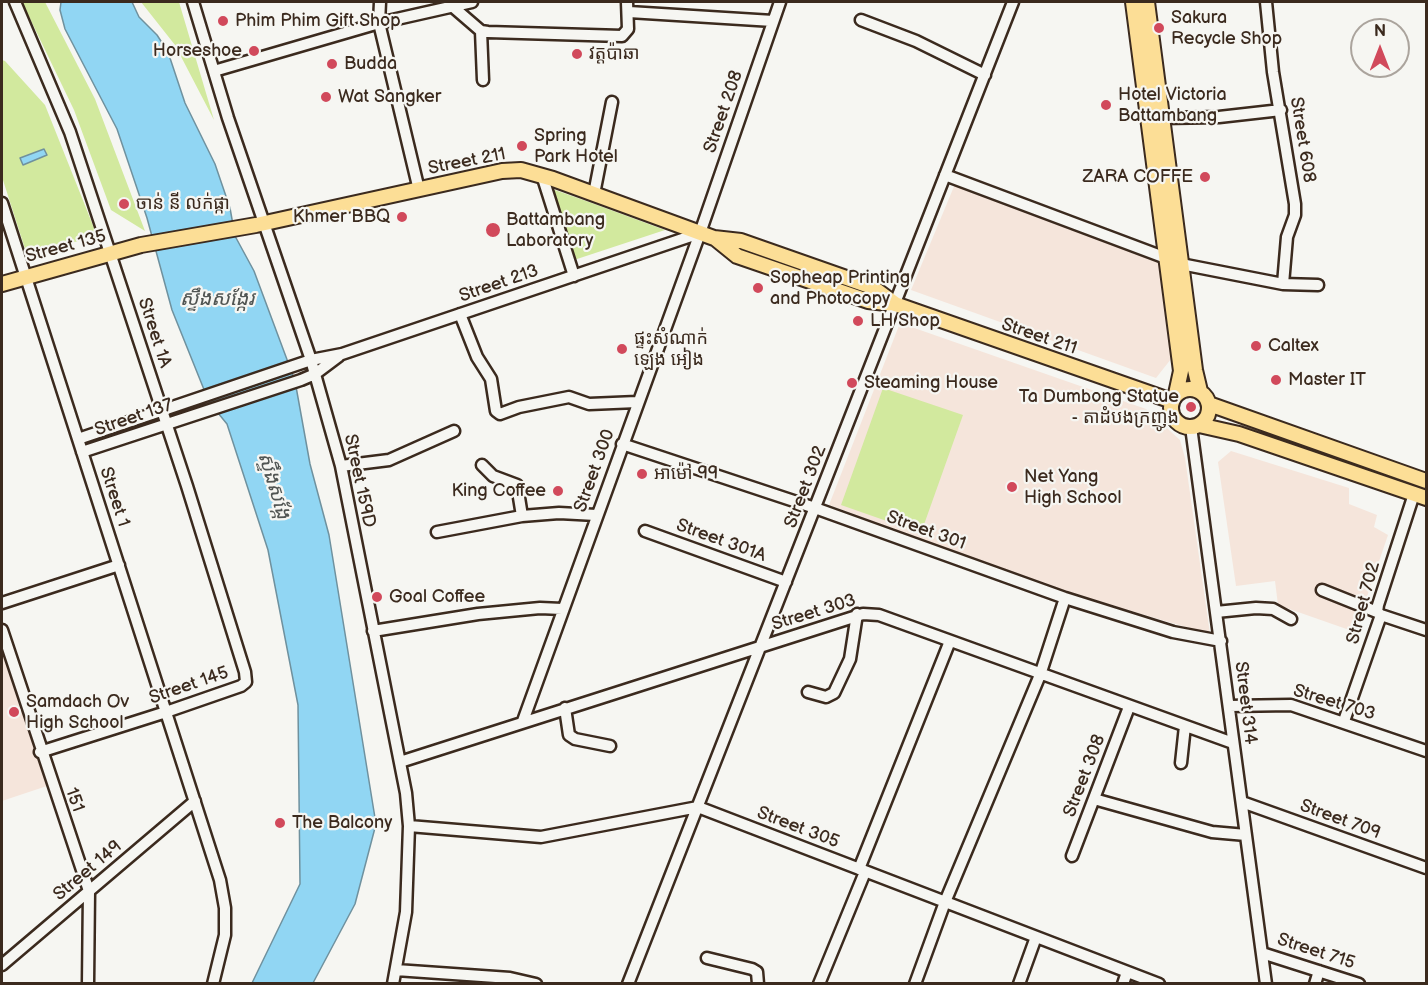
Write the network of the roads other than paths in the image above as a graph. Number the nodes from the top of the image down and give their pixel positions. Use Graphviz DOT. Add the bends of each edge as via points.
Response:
graph roads {
  1 [pos="15,2"];
  2 [pos="193,2"];
  3 [pos="380,2"];
  4 [pos="467,2"];
  5 [pos="780,2"];
  6 [pos="1012,2"];
  7 [pos="1133,2"];
  8 [pos="1147,2"];
  9 [pos="1266,2"];
  10 [pos="452,6"];
  11 [pos="628,7"];
  12 [pos="861,20"];
  13 [pos="773,21"];
  14 [pos="379,23"];
  15 [pos="481,31"];
  16 [pos="214,71"];
  17 [pos="985,75"];
  18 [pos="483,80"];
  19 [pos="612,102"];
  20 [pos="1281,110"];
  21 [pos="1162,118"];
  22 [pos="542,175"];
  23 [pos="945,175"];
  24 [pos="419,190"];
  25 [pos="594,194"];
  26 [pos="2,203"];
  27 [pos="260,224"];
  28 [pos="700,233"];
  29 [pos="141,245"];
  30 [pos="110,254"];
  31 [pos="1166,258"];
  32 [pos="1181,264"];
  33 [pos="25,276"];
  34 [pos="574,276"];
  35 [pos="2,284"];
  36 [pos="1283,284"];
  37 [pos="1318,285"];
  38 [pos="895,304"];
  39 [pos="460,314"];
  40 [pos="342,354"];
  41 [pos="311,360"];
  42 [pos="315,374"];
  43 [pos="301,380"];
  44 [pos="1200,391"];
  45 [pos="1174,398"];
  46 [pos="637,402"];
  47 [pos="1209,404"];
  48 [pos="162,410"];
  49 [pos="167,424"];
  50 [pos="1195,426"];
  51 [pos="454,431"];
  52 [pos="78,439"];
  53 [pos="622,444"];
  54 [pos="82,452"];
  55 [pos="482,465"];
  56 [pos="341,466"];
  57 [pos="1426,481"];
  58 [pos="1420,496"];
  59 [pos="815,508"];
  60 [pos="596,515"];
  61 [pos="522,516"];
  62 [pos="645,531"];
  63 [pos="437,532"];
  64 [pos="119,565"];
  65 [pos="786,582"];
  66 [pos="1322,590"];
  67 [pos="1065,598"];
  68 [pos="2,603"];
  69 [pos="562,609"];
  70 [pos="1216,612"];
  71 [pos="857,614"];
  72 [pos="1379,614"];
  73 [pos="1291,619"];
  74 [pos="2,630"];
  75 [pos="373,630"];
  76 [pos="1426,630"];
  77 [pos="950,641"];
  78 [pos="1221,641"];
  79 [pos="761,647"];
  80 [pos="1040,675"];
  81 [pos="246,682"];
  82 [pos="808,692"];
  83 [pos="1229,706"];
  84 [pos="1129,707"];
  85 [pos="565,708"];
  86 [pos="166,712"];
  87 [pos="523,721"];
  88 [pos="1344,721"];
  89 [pos="1185,726"];
  90 [pos="1233,743"];
  91 [pos="610,746"];
  92 [pos="1426,751"];
  93 [pos="40,752"];
  94 [pos="400,762"];
  95 [pos="1181,764"];
  96 [pos="1094,800"];
  97 [pos="195,801"];
  98 [pos="1242,802"];
  99 [pos="698,807"];
  100 [pos="409,826"];
  101 [pos="1246,835"];
  102 [pos="1072,856"];
  103 [pos="1426,868"];
  104 [pos="862,871"];
  105 [pos="88,891"];
  106 [pos="945,902"];
  107 [pos="1036,937"];
  108 [pos="1262,953"];
  109 [pos="707,958"];
  110 [pos="2,965"];
  111 [pos="396,970"];
  112 [pos="1319,971"];
  113 [pos="1127,972"];
  114 [pos="88,984"];
  115 [pos="213,984"];
  116 [pos="393,984"];
  117 [pos="536,984"];
  118 [pos="628,984"];
  119 [pos="758,984"];
  120 [pos="819,984"];
  121 [pos="915,984"];
  122 [pos="1019,984"];
  123 [pos="1122,984"];
  124 [pos="1159,984"];
  125 [pos="1266,984"];
  126 [pos="1316,984"];
  127 [pos="1359,984"];
  1 -- 30 [label="street, Street 1A" via="70,132"];
  2 -- 16 [label="street, Street 159D"];
  3 -- 14 [label="street"];
  4 -- 10 [label="street"];
  5 -- 13 [label="street, Street 208"];
  6 -- 17 [label="street, Street 302"];
  7 -- 31 [label="main road"];
  8 -- 21 [label="main road"];
  9 -- 20 [label="street, Street 608"];
  10 -- 14 [label="street"];
  10 -- 15 [label="street"];
  11 -- 13 [label="street"];
  11 -- 15 [label="street" via="628,29 622,36"];
  12 -- 17 [label="street" via="916,41"];
  13 -- 28 [label="street, Street 208"];
  14 -- 16 [label="street"];
  14 -- 24 [label="street"];
  15 -- 18 [label="street"];
  16 -- 27 [label="street, Street 159D"];
  17 -- 23 [label="street, Street 302"];
  19 -- 25 [label="street"];
  20 -- 21 [label="street"];
  20 -- 36 [label="street, Street 608" via="1295,204 1287,237"];
  21 -- 32 [label="main road"];
  22 -- 24 [label="main road, Street 211" via="502,171"];
  22 -- 25 [label="main road, Street 211"];
  22 -- 34 [label="street"];
  23 -- 31 [label="street"];
  23 -- 38 [label="street, Street 302"];
  24 -- 27 [label="main road, Street 211"];
  25 -- 28 [label="main road, Street 211"];
  26 -- 33 [label="street, Street 1"];
  27 -- 29 [label="main road, Street 211"];
  27 -- 41 [label="street, Street 159D"];
  28 -- 34 [label="street, Street 213"];
  28 -- 38 [label="main road, Street 211" via="741,241 872,286"];
  28 -- 46 [label="street, Street 300"];
  29 -- 30 [label="main road, Street 135"];
  30 -- 33 [label="main road, Street 135"];
  30 -- 48 [label="street, Street 1A"];
  31 -- 45 [label="main road" via="1181,371"];
  32 -- 36 [label="street"];
  32 -- 44 [label="main road"];
  33 -- 35 [label="main road, Street 135"];
  33 -- 52 [label="street, Street 1"];
  34 -- 39 [label="street, Street 213"];
  36 -- 37 [label="street"];
  38 -- 45 [label="main road, Street 211"];
  38 -- 59 [label="street, Street 302"];
  39 -- 40 [label="street, Street 213"];
  39 -- 46 [label="street" via="477,357 491,379 496,411 500,414 569,397 589,404"];
  40 -- 41 [label="street, Street 213"];
  40 -- 42 [label="street, Street 213"];
  41 -- 42 [label="street, Street 159D"];
  41 -- 48 [label="street, Street 213"];
  42 -- 43 [label="street, Street 213"];
  42 -- 56 [label="street, Street 159D"];
  43 -- 49 [label="street, Street 137"];
  44 -- 45 [label="main road" via="1190,388"];
  44 -- 47 [label="main road"];
  45 -- 50 [label="main road" via="1171,412 1176,421"];
  46 -- 53 [label="street, Street 300"];
  47 -- 50 [label="main road" via="1208,414"];
  47 -- 57 [label="main road"];
  48 -- 49 [label="street, Street 1A"];
  48 -- 52 [label="street, Street 137"];
  49 -- 54 [label="street, Street 137"];
  49 -- 81 [label="street, Street 1A"];
  50 -- 58 [label="main road" via="1239,434"];
  50 -- 70 [label="street, Street 314"];
  51 -- 56 [label="street" via="389,460"];
  52 -- 54 [label="street, Street 1"];
  53 -- 59 [label="street, Street 301"];
  53 -- 60 [label="street, Street 300"];
  54 -- 64 [label="street, Street 1"];
  55 -- 61 [label="street" via="493,476 517,485"];
  56 -- 75 [label="street, Street 159D"];
  58 -- 72 [label="street, Street 702"];
  59 -- 65 [label="street, Street 302"];
  59 -- 67 [label="street, Street 301"];
  60 -- 61 [label="street"];
  60 -- 69 [label="street, Street 300"];
  61 -- 63 [label="street"];
  62 -- 65 [label="street, Street 301A"];
  64 -- 68 [label="street"];
  64 -- 86 [label="street, Street 1"];
  65 -- 79 [label="street, Street 302"];
  66 -- 72 [label="street"];
  67 -- 78 [label="street, Street 301" via="1173,632"];
  67 -- 80 [label="street"];
  69 -- 75 [label="street" via="478,614"];
  69 -- 87 [label="street, Street 300"];
  70 -- 73 [label="street" via="1273,609"];
  70 -- 78 [label="street, Street 314"];
  71 -- 77 [label="street, Street 303" via="879,615"];
  71 -- 79 [label="street, Street 303"];
  71 -- 82 [label="street" via="850,658 834,693 826,698"];
  72 -- 76 [label="street"];
  72 -- 88 [label="street, Street 702"];
  74 -- 93 [label="street, 151"];
  75 -- 94 [label="street, Street 159D"];
  77 -- 80 [label="street, Street 303"];
  77 -- 104 [label="street"];
  78 -- 83 [label="street, Street 314"];
  79 -- 85 [label="street, Street 303"];
  79 -- 99 [label="street, Street 302"];
  80 -- 84 [label="street, Street 303"];
  80 -- 106 [label="street"];
  81 -- 86 [label="street, Street 145"];
  83 -- 88 [label="street, Street 703" via="1291,705"];
  83 -- 90 [label="street, Street 314"];
  84 -- 89 [label="street, Street 303"];
  84 -- 96 [label="street, Street 308"];
  85 -- 87 [label="street, Street 303"];
  85 -- 91 [label="street" via="569,735 575,740"];
  86 -- 93 [label="street, Street 145"];
  86 -- 97 [label="street, Street 1"];
  87 -- 94 [label="street, Street 303"];
  88 -- 92 [label="street, Street 703"];
  89 -- 90 [label="street, Street 303"];
  89 -- 95 [label="street"];
  90 -- 98 [label="street, Street 314"];
  93 -- 105 [label="street, 151"];
  94 -- 100 [label="street, Street 159D"];
  96 -- 101 [label="street" via="1212,832"];
  96 -- 102 [label="street, Street 308"];
  97 -- 105 [label="street, Street 149"];
  97 -- 115 [label="street, Street 1" via="225,909 223,951"];
  98 -- 101 [label="street, Street 314"];
  98 -- 103 [label="street, Street 709"];
  99 -- 100 [label="street" via="541,837"];
  99 -- 104 [label="street, Street 305"];
  99 -- 118 [label="street, Street 302"];
  100 -- 111 [label="street, Street 159D" via="406,912"];
  101 -- 108 [label="street, Street 314"];
  104 -- 106 [label="street, Street 305"];
  104 -- 120 [label="street"];
  105 -- 110 [label="street, Street 149"];
  105 -- 114 [label="street, 151"];
  106 -- 107 [label="street, Street 305"];
  106 -- 121 [label="street"];
  107 -- 113 [label="street, Street 305"];
  107 -- 122 [label="street"];
  108 -- 112 [label="street, Street 715"];
  108 -- 125 [label="street, Street 314"];
  109 -- 119 [label="street" via="752,969 757,972"];
  111 -- 116 [label="street, Street 159D"];
  111 -- 117 [label="street" via="510,978"];
  112 -- 126 [label="street"];
  112 -- 127 [label="street, Street 715"];
  113 -- 123 [label="street"];
  113 -- 124 [label="street, Street 305"];
}
